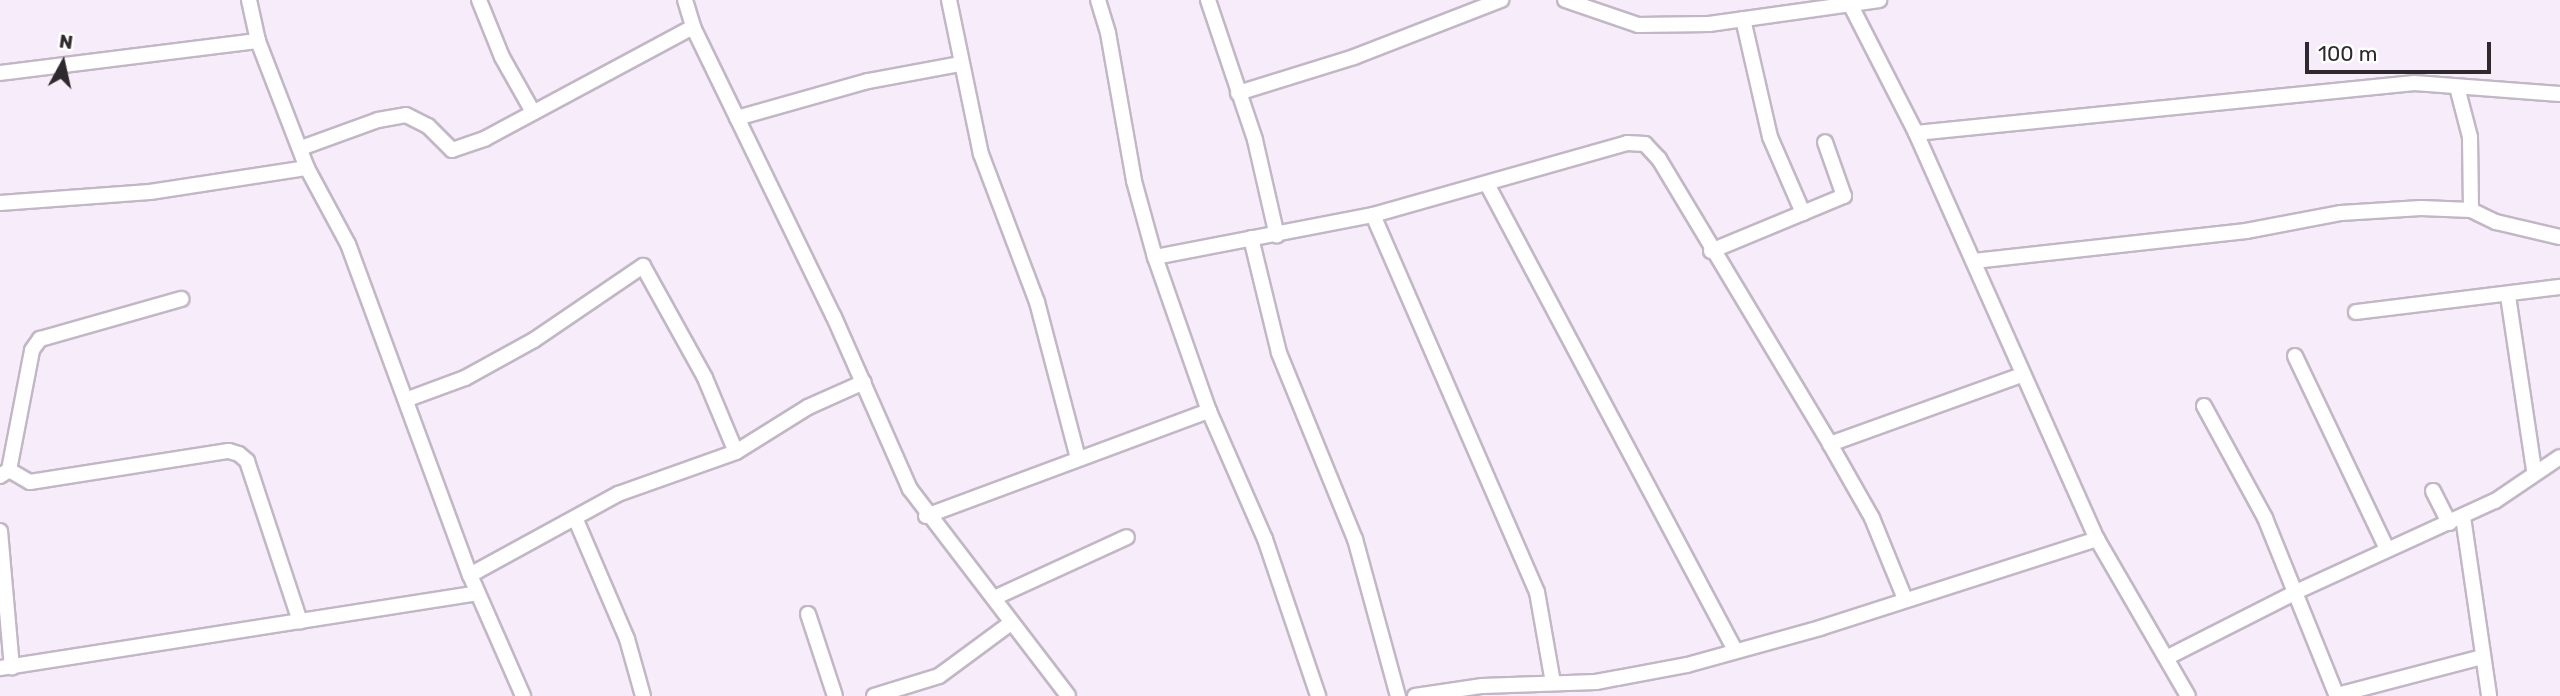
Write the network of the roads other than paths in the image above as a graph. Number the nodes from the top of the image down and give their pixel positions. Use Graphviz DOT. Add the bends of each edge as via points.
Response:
graph roads {
  1 [pos="249,0"];
  2 [pos="480,0"];
  3 [pos="685,0"];
  4 [pos="948,0"];
  5 [pos="1098,0"];
  6 [pos="1208,0"];
  7 [pos="1502,0"];
  8 [pos="1565,0"];
  9 [pos="1879,0"];
  10 [pos="1849,2"];
  11 [pos="1743,19"];
  12 [pos="693,27"];
  13 [pos="258,41"];
  14 [pos="960,64"];
  15 [pos="0,73"];
  16 [pos="2457,87"];
  17 [pos="1238,93"];
  18 [pos="2560,94"];
  19 [pos="533,112"];
  20 [pos="737,118"];
  21 [pos="1916,134"];
  22 [pos="1825,142"];
  23 [pos="301,148"];
  24 [pos="307,168"];
  25 [pos="1487,184"];
  26 [pos="0,203"];
  27 [pos="2471,210"];
  28 [pos="1803,213"];
  29 [pos="1373,215"];
  30 [pos="1277,236"];
  31 [pos="2560,237"];
  32 [pos="1251,238"];
  33 [pos="1711,251"];
  34 [pos="1155,257"];
  35 [pos="1974,261"];
  36 [pos="2560,287"];
  37 [pos="2508,296"];
  38 [pos="181,299"];
  39 [pos="2356,312"];
  40 [pos="2295,356"];
  41 [pos="2022,374"];
  42 [pos="863,382"];
  43 [pos="408,399"];
  44 [pos="2204,406"];
  45 [pos="1209,411"];
  46 [pos="1830,444"];
  47 [pos="736,452"];
  48 [pos="2560,457"];
  49 [pos="1078,458"];
  50 [pos="2534,471"];
  51 [pos="4,473"];
  52 [pos="2433,491"];
  53 [pos="926,516"];
  54 [pos="2463,517"];
  55 [pos="576,520"];
  56 [pos="2449,523"];
  57 [pos="0,531"];
  58 [pos="1126,537"];
  59 [pos="2097,539"];
  60 [pos="2388,549"];
  61 [pos="470,575"];
  62 [pos="2298,591"];
  63 [pos="477,593"];
  64 [pos="994,598"];
  65 [pos="1905,599"];
  66 [pos="808,614"];
  67 [pos="300,621"];
  68 [pos="1012,624"];
  69 [pos="1735,650"];
  70 [pos="2168,657"];
  71 [pos="2482,657"];
  72 [pos="6,667"];
  73 [pos="1553,683"];
  74 [pos="523,696"];
  75 [pos="643,696"];
  76 [pos="835,696"];
  77 [pos="874,696"];
  78 [pos="1068,696"];
  79 [pos="1318,696"];
  80 [pos="1398,696"];
  81 [pos="1415,696"];
  82 [pos="2188,696"];
  83 [pos="2337,696"];
  84 [pos="2490,696"];
  1 -- 13 [label="street"];
  2 -- 19 [label="street" via="502,57"];
  3 -- 12 [label="street"];
  4 -- 14 [label="street"];
  5 -- 34 [label="street" via="1108,33 1133,181"];
  6 -- 17 [label="street"];
  7 -- 17 [label="street" via="1354,57"];
  8 -- 11 [label="street" via="1638,25"];
  9 -- 10 [label="street"];
  10 -- 11 [label="street"];
  10 -- 21 [label="street"];
  11 -- 28 [label="street" via="1770,137"];
  12 -- 19 [label="street"];
  12 -- 20 [label="street"];
  13 -- 15 [label="street"];
  13 -- 23 [label="street"];
  14 -- 20 [label="street" via="869,81"];
  14 -- 49 [label="street" via="981,153 1037,302"];
  16 -- 18 [label="street"];
  16 -- 21 [label="street" via="2414,83"];
  16 -- 27 [label="street" via="2469,137"];
  17 -- 30 [label="street" via="1255,140"];
  19 -- 23 [label="street" via="452,150 428,126 406,115 377,120"];
  20 -- 42 [label="street"];
  21 -- 35 [label="street"];
  22 -- 28 [label="street" via="1844,196"];
  23 -- 24 [label="street"];
  24 -- 26 [label="street" via="150,192"];
  24 -- 43 [label="street" via="348,244"];
  25 -- 29 [label="street"];
  25 -- 33 [label="street" via="1627,143 1645,144 1659,159"];
  25 -- 69 [label="street"];
  27 -- 31 [label="street" via="2496,222"];
  27 -- 35 [label="street" via="2342,213 2246,231"];
  28 -- 33 [label="street"];
  29 -- 30 [label="street"];
  29 -- 73 [label="street" via="1537,592"];
  30 -- 32 [label="street"];
  32 -- 34 [label="street"];
  32 -- 80 [label="street" via="1279,353 1354,538"];
  33 -- 46 [label="street"];
  34 -- 45 [label="street"];
  35 -- 41 [label="street"];
  36 -- 37 [label="street"];
  37 -- 39 [label="street"];
  37 -- 50 [label="street"];
  38 -- 51 [label="street" via="40,339 32,350"];
  40 -- 60 [label="street"];
  41 -- 46 [label="street"];
  41 -- 59 [label="street"];
  42 -- 47 [label="street" via="808,407"];
  42 -- 53 [label="street" via="887,444"];
  43 -- 47 [label="street" via="465,378 534,340 643,266 705,378"];
  43 -- 61 [label="street"];
  44 -- 62 [label="street" via="2265,517"];
  45 -- 49 [label="street"];
  45 -- 79 [label="street" via="1265,539"];
  46 -- 65 [label="street" via="1872,517"];
  47 -- 55 [label="street" via="618,494"];
  48 -- 50 [label="street"];
  49 -- 53 [label="street"];
  50 -- 54 [label="street" via="2495,501"];
  51 -- 67 [label="street" via="30,482 229,451 239,454 247,461"];
  52 -- 56 [label="street"];
  53 -- 64 [label="street"];
  54 -- 56 [label="street"];
  54 -- 71 [label="street"];
  55 -- 61 [label="street"];
  55 -- 75 [label="street" via="627,639"];
  56 -- 60 [label="street"];
  57 -- 72 [label="street"];
  58 -- 64 [label="street"];
  59 -- 65 [label="street"];
  59 -- 70 [label="street"];
  60 -- 62 [label="street"];
  61 -- 63 [label="street"];
  62 -- 70 [label="street"];
  62 -- 83 [label="street"];
  63 -- 67 [label="street"];
  63 -- 74 [label="street"];
  64 -- 68 [label="street"];
  65 -- 69 [label="street"];
  66 -- 76 [label="street"];
  67 -- 72 [label="street"];
  68 -- 77 [label="street" via="939,676"];
  68 -- 78 [label="street"];
  69 -- 73 [label="street" via="1622,677"];
  70 -- 82 [label="street"];
  71 -- 83 [label="street"];
  71 -- 84 [label="street"];
  73 -- 81 [label="street" via="1482,686"];
}
